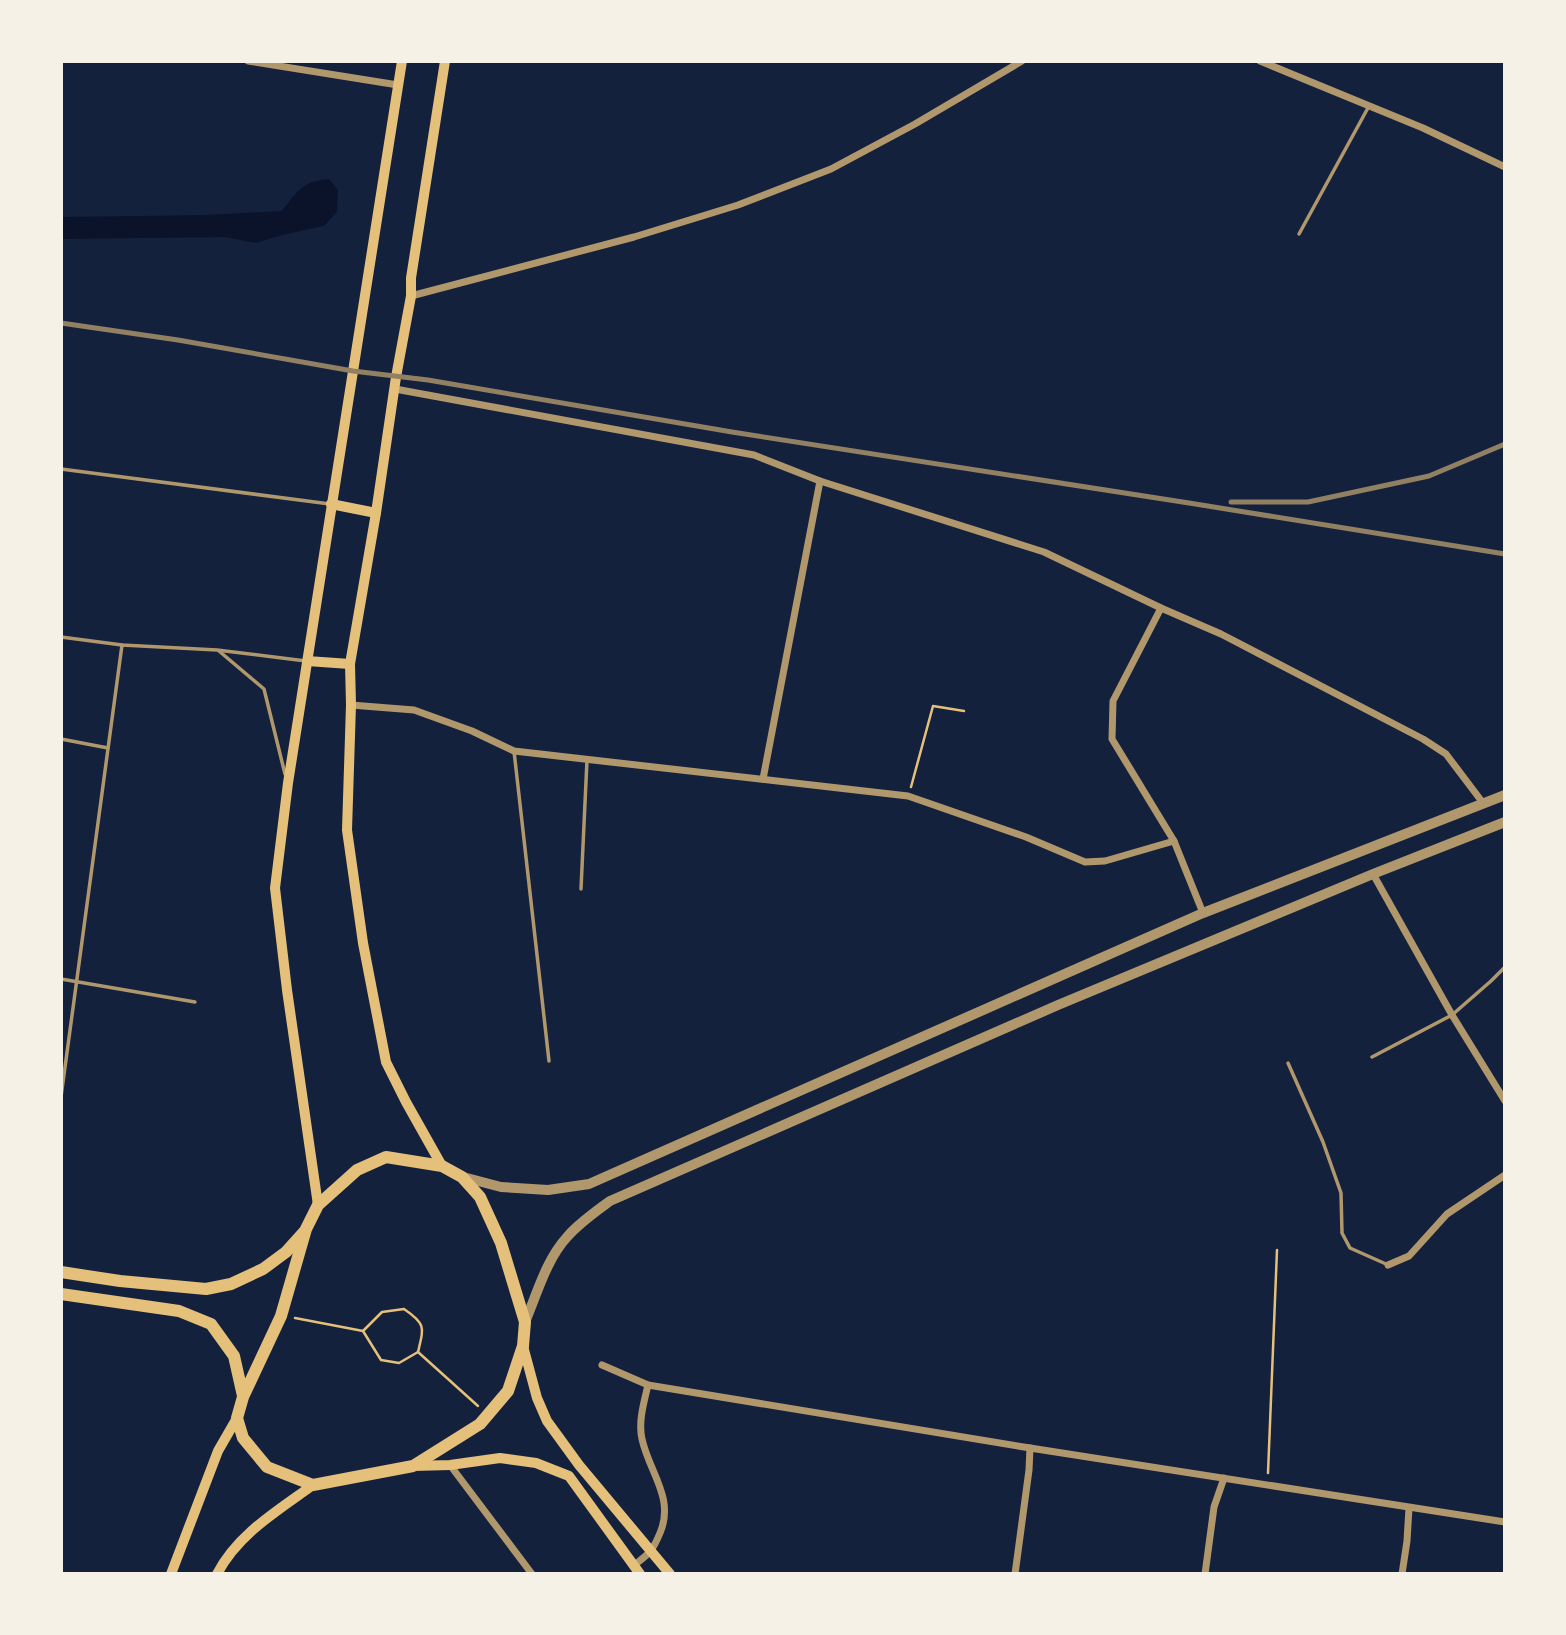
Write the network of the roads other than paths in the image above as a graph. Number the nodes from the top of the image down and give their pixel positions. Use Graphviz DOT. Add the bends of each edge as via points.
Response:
graph roads {
  1 [pos="248,61"];
  2 [pos="402,61"];
  3 [pos="445,61"];
  4 [pos="1022,61"];
  5 [pos="1260,61"];
  6 [pos="398,85"];
  7 [pos="1369,106"];
  8 [pos="1505,167"];
  9 [pos="1299,234"];
  10 [pos="411,296"];
  11 [pos="395,389"];
  12 [pos="61,469"];
  13 [pos="820,481"];
  14 [pos="331,504"];
  15 [pos="376,513"];
  16 [pos="1161,608"];
  17 [pos="61,637"];
  18 [pos="122,645"];
  19 [pos="217,650"];
  20 [pos="307,661"];
  21 [pos="349,664"];
  22 [pos="351,705"];
  23 [pos="61,739"];
  24 [pos="108,748"];
  25 [pos="514,751"];
  26 [pos="587,760"];
  27 [pos="763,779"];
  28 [pos="288,783"];
  29 [pos="1505,794"];
  30 [pos="1483,803"];
  31 [pos="1505,822"];
  32 [pos="1174,841"];
  33 [pos="1373,874"];
  34 [pos="581,889"];
  35 [pos="1203,913"];
  36 [pos="1505,967"];
  37 [pos="61,979"];
  38 [pos="77,981"];
  39 [pos="195,1002"];
  40 [pos="1452,1015"];
  41 [pos="1372,1057"];
  42 [pos="550,1061"];
  43 [pos="1288,1063"];
  44 [pos="61,1097"];
  45 [pos="1505,1101"];
  46 [pos="442,1166"];
  47 [pos="1505,1175"];
  48 [pos="461,1177"];
  49 [pos="318,1205"];
  50 [pos="306,1229"];
  51 [pos="1388,1265"];
  52 [pos="61,1272"];
  53 [pos="61,1294"];
  54 [pos="525,1322"];
  55 [pos="523,1346"];
  56 [pos="603,1365"];
  57 [pos="648,1385"];
  58 [pos="243,1397"];
  59 [pos="237,1418"];
  60 [pos="1030,1448"];
  61 [pos="450,1465"];
  62 [pos="413,1466"];
  63 [pos="1224,1478"];
  64 [pos="313,1485"];
  65 [pos="1409,1507"];
  66 [pos="1505,1522"];
  67 [pos="652,1551"];
  68 [pos="637,1570"];
  69 [pos="172,1574"];
  70 [pos="217,1574"];
  71 [pos="532,1574"];
  72 [pos="670,1574"];
  73 [pos="1015,1574"];
  74 [pos="1205,1574"];
  75 [pos="1402,1574"];
  1 -- 6 [label="street"];
  2 -- 6 [label="main road"];
  3 -- 10 [label="main road"];
  4 -- 10 [label="street" via="831,169 738,205"];
  5 -- 7 [label="street"];
  6 -- 14 [label="main road"];
  7 -- 8 [label="street"];
  7 -- 9 [label="lane"];
  10 -- 11 [label="main road"];
  11 -- 13 [label="street" via="754,454"];
  11 -- 15 [label="main road"];
  12 -- 14 [label="lane"];
  13 -- 16 [label="street" via="1044,552"];
  13 -- 27 [label="street"];
  14 -- 15 [label="main road"];
  14 -- 20 [label="main road"];
  15 -- 21 [label="main road"];
  16 -- 30 [label="street" via="1221,634 1423,739 1446,754"];
  16 -- 32 [label="street" via="1113,701 1112,739"];
  17 -- 18 [label="lane"];
  18 -- 19 [label="lane"];
  18 -- 24 [label="lane"];
  19 -- 20 [label="lane"];
  19 -- 28 [label="lane" via="264,689"];
  20 -- 21 [label="main road"];
  20 -- 28 [label="main road"];
  21 -- 22 [label="main road"];
  22 -- 25 [label="street" via="414,710"];
  22 -- 46 [label="main road" via="347,830 386,1062"];
  23 -- 24 [label="lane"];
  24 -- 38 [label="lane"];
  25 -- 26 [label="street"];
  25 -- 42 [label="lane"];
  26 -- 27 [label="street"];
  26 -- 34 [label="lane"];
  27 -- 32 [label="street" via="908,796 1085,862"];
  28 -- 49 [label="main road" via="275,888"];
  29 -- 30 [label="street"];
  30 -- 35 [label="street"];
  31 -- 33 [label="street"];
  32 -- 35 [label="street"];
  33 -- 40 [label="street"];
  33 -- 54 [label="street" via="1058,1005 610,1201 566,1237 551,1259"];
  35 -- 48 [label="street" via="589,1184 548,1190 501,1187"];
  36 -- 40 [label="lane"];
  37 -- 38 [label="lane"];
  38 -- 39 [label="lane"];
  38 -- 44 [label="lane"];
  40 -- 41 [label="lane"];
  40 -- 45 [label="street"];
  43 -- 51 [label="lane" via="1341,1193 1342,1233 1350,1248"];
  46 -- 48 [label="main road"];
  46 -- 49 [label="main road" via="386,1157 357,1170"];
  47 -- 51 [label="street" via="1447,1214 1409,1256"];
  48 -- 54 [label="main road" via="480,1197 501,1243"];
  49 -- 50 [label="main road"];
  50 -- 52 [label="main road" via="263,1269 231,1284 206,1289"];
  50 -- 58 [label="main road" via="281,1316"];
  53 -- 58 [label="main road" via="179,1311 211,1324 234,1356"];
  54 -- 55 [label="main road"];
  55 -- 62 [label="main road" via="508,1391 480,1424"];
  55 -- 67 [label="main road" via="547,1421"];
  56 -- 57 [label="street"];
  57 -- 60 [label="street"];
  57 -- 67 [label="street" via="641,1438 665,1500 665,1521"];
  58 -- 59 [label="main road"];
  59 -- 64 [label="main road" via="243,1438 267,1467"];
  59 -- 69 [label="main road" via="218,1451"];
  60 -- 63 [label="street"];
  60 -- 73 [label="street"];
  61 -- 62 [label="main road"];
  61 -- 68 [label="main road" via="500,1458 536,1463 569,1476"];
  61 -- 71 [label="street"];
  62 -- 64 [label="main road"];
  63 -- 65 [label="street"];
  63 -- 74 [label="street" via="1214,1507"];
  64 -- 70 [label="main road" via="240,1540"];
  65 -- 66 [label="street"];
  65 -- 75 [label="street"];
  67 -- 68 [label="street"];
  67 -- 72 [label="main road"];
}
